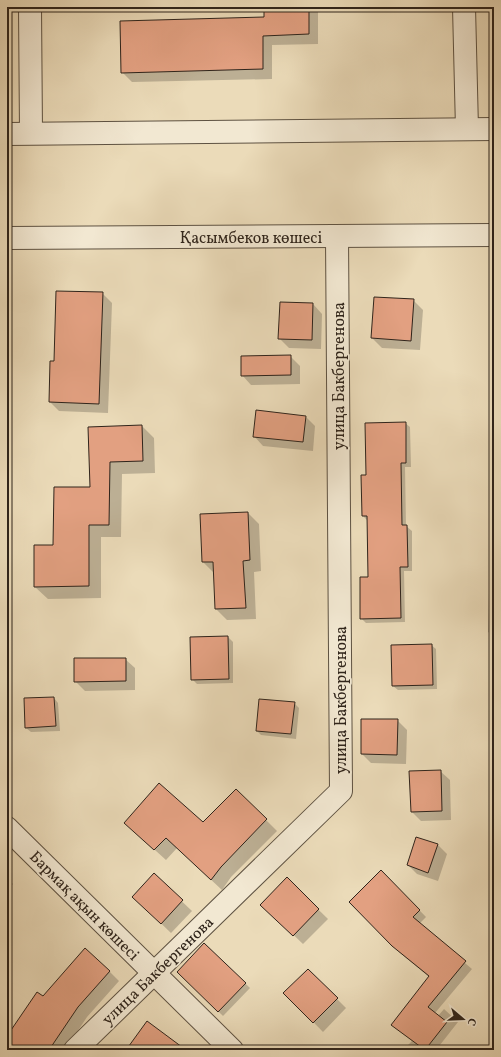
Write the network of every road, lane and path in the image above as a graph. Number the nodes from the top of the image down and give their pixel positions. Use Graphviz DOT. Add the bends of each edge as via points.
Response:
graph roads {
  1 [pos="30,7"];
  2 [pos="464,7"];
  3 [pos="467,129"];
  4 [pos="494,129"];
  5 [pos="7,134"];
  6 [pos="31,134"];
  7 [pos="494,235"];
  8 [pos="337,237"];
  9 [pos="7,238"];
  10 [pos="7,828"];
  11 [pos="154,973"];
  12 [pos="75,1050"];
  13 [pos="232,1050"];
  1 -- 6 [label="street"];
  2 -- 3 [label="street"];
  3 -- 4 [label="street"];
  3 -- 6 [label="street"];
  5 -- 6 [label="street"];
  7 -- 8 [label="street, Қасымбеков көшесі"];
  8 -- 9 [label="street, Қасымбеков көшесі"];
  8 -- 11 [label="street, улица Бакбергенова" via="341,791"];
  10 -- 11 [label="street, Бармақ ақын көшесі"];
  11 -- 12 [label="street, улица Бакбергенова"];
  11 -- 13 [label="street, Бармақ ақын көшесі"];
}
